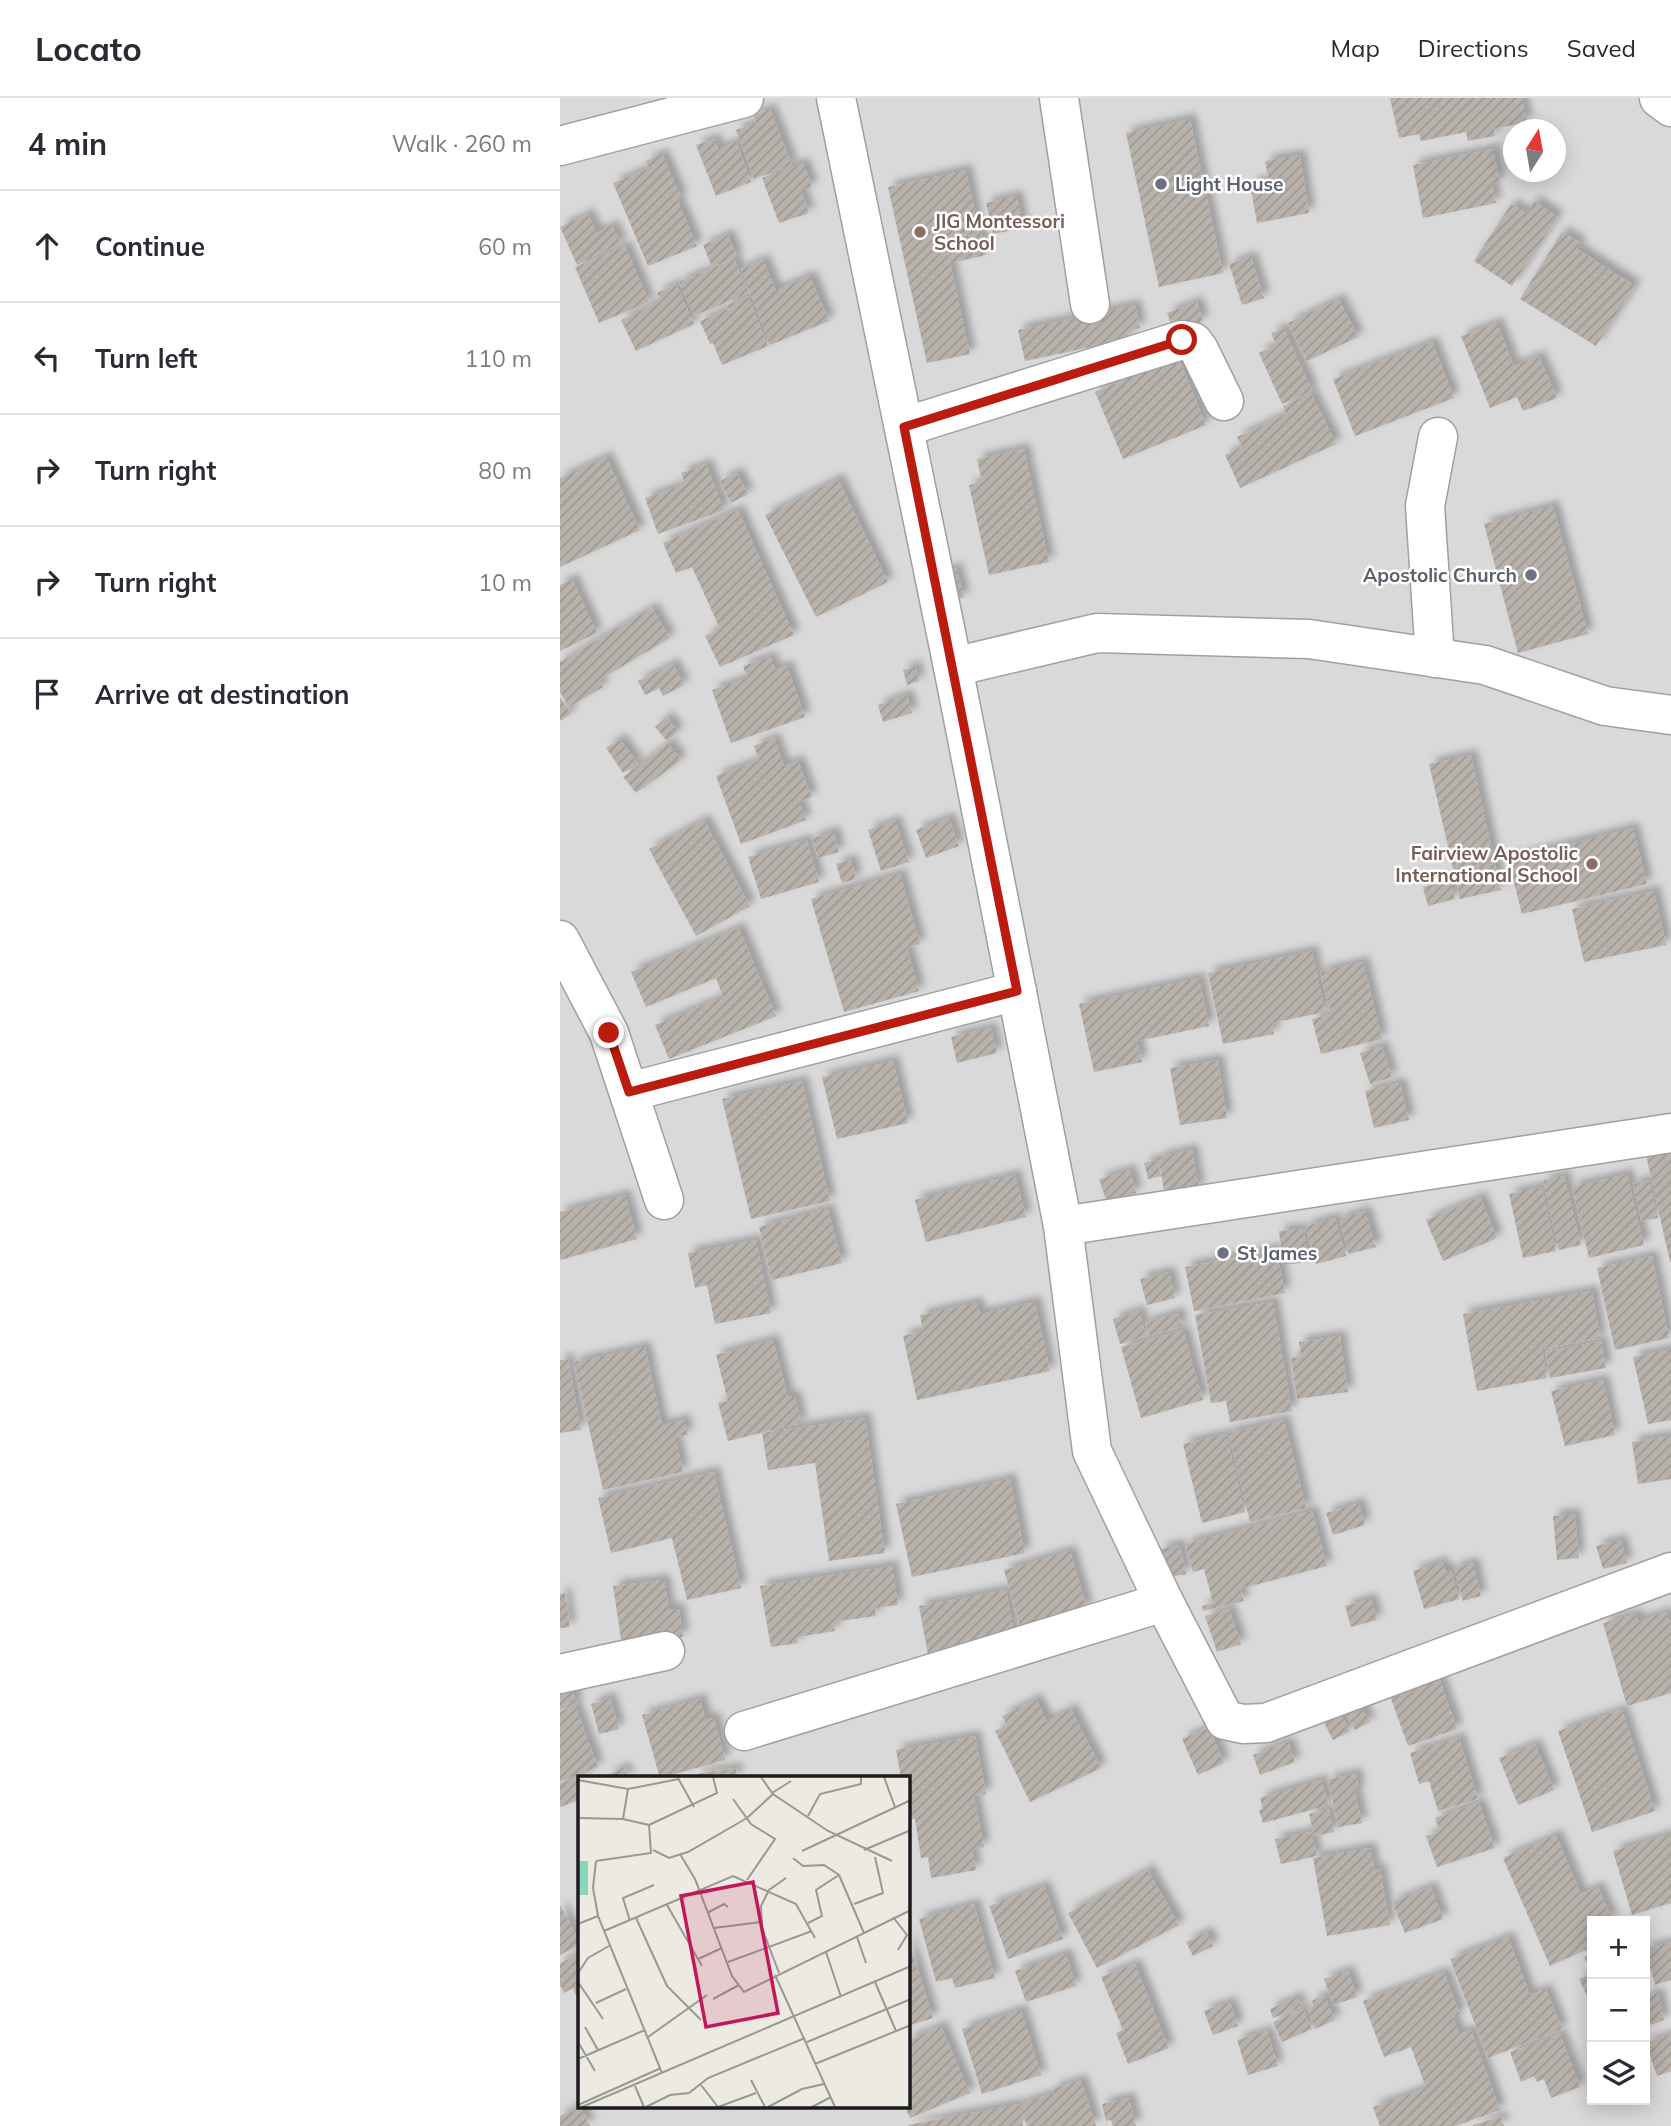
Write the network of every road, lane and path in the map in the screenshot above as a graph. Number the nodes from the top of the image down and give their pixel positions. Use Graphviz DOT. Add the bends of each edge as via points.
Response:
graph roads {
  1 [pos="744,98"];
  2 [pos="836,98"];
  3 [pos="1059,98"];
  4 [pos="1659,98"];
  5 [pos="1671,107"];
  6 [pos="560,146"];
  7 [pos="1090,304"];
  8 [pos="1224,401"];
  9 [pos="904,427"];
  10 [pos="1438,437"];
  11 [pos="1435,658"];
  12 [pos="953,667"];
  13 [pos="1671,715"];
  14 [pos="560,940"];
  15 [pos="1017,991"];
  16 [pos="629,1092"];
  17 [pos="1671,1133"];
  18 [pos="664,1200"];
  19 [pos="1063,1226"];
  20 [pos="1671,1572"];
  21 [pos="1164,1602"];
  22 [pos="665,1651"];
  23 [pos="560,1674"];
  24 [pos="744,1731"];
  1 -- 6 [label="street"];
  2 -- 9 [label="street"];
  3 -- 7 [label="street"];
  4 -- 5 [label="street"];
  8 -- 9 [label="street" via="1199,350 1182,340"];
  9 -- 12 [label="street"];
  10 -- 11 [label="street" via="1425,506"];
  11 -- 12 [label="street" via="1308,639 1097,633"];
  11 -- 13 [label="street" via="1485,665 1605,706"];
  12 -- 15 [label="street"];
  14 -- 16 [label="street" via="609,1033"];
  15 -- 16 [label="street"];
  15 -- 19 [label="street"];
  16 -- 18 [label="street"];
  17 -- 19 [label="street"];
  19 -- 21 [label="street" via="1092,1451"];
  20 -- 21 [label="street" via="1266,1723 1226,1720"];
  21 -- 24 [label="street"];
  22 -- 23 [label="street"];
}
